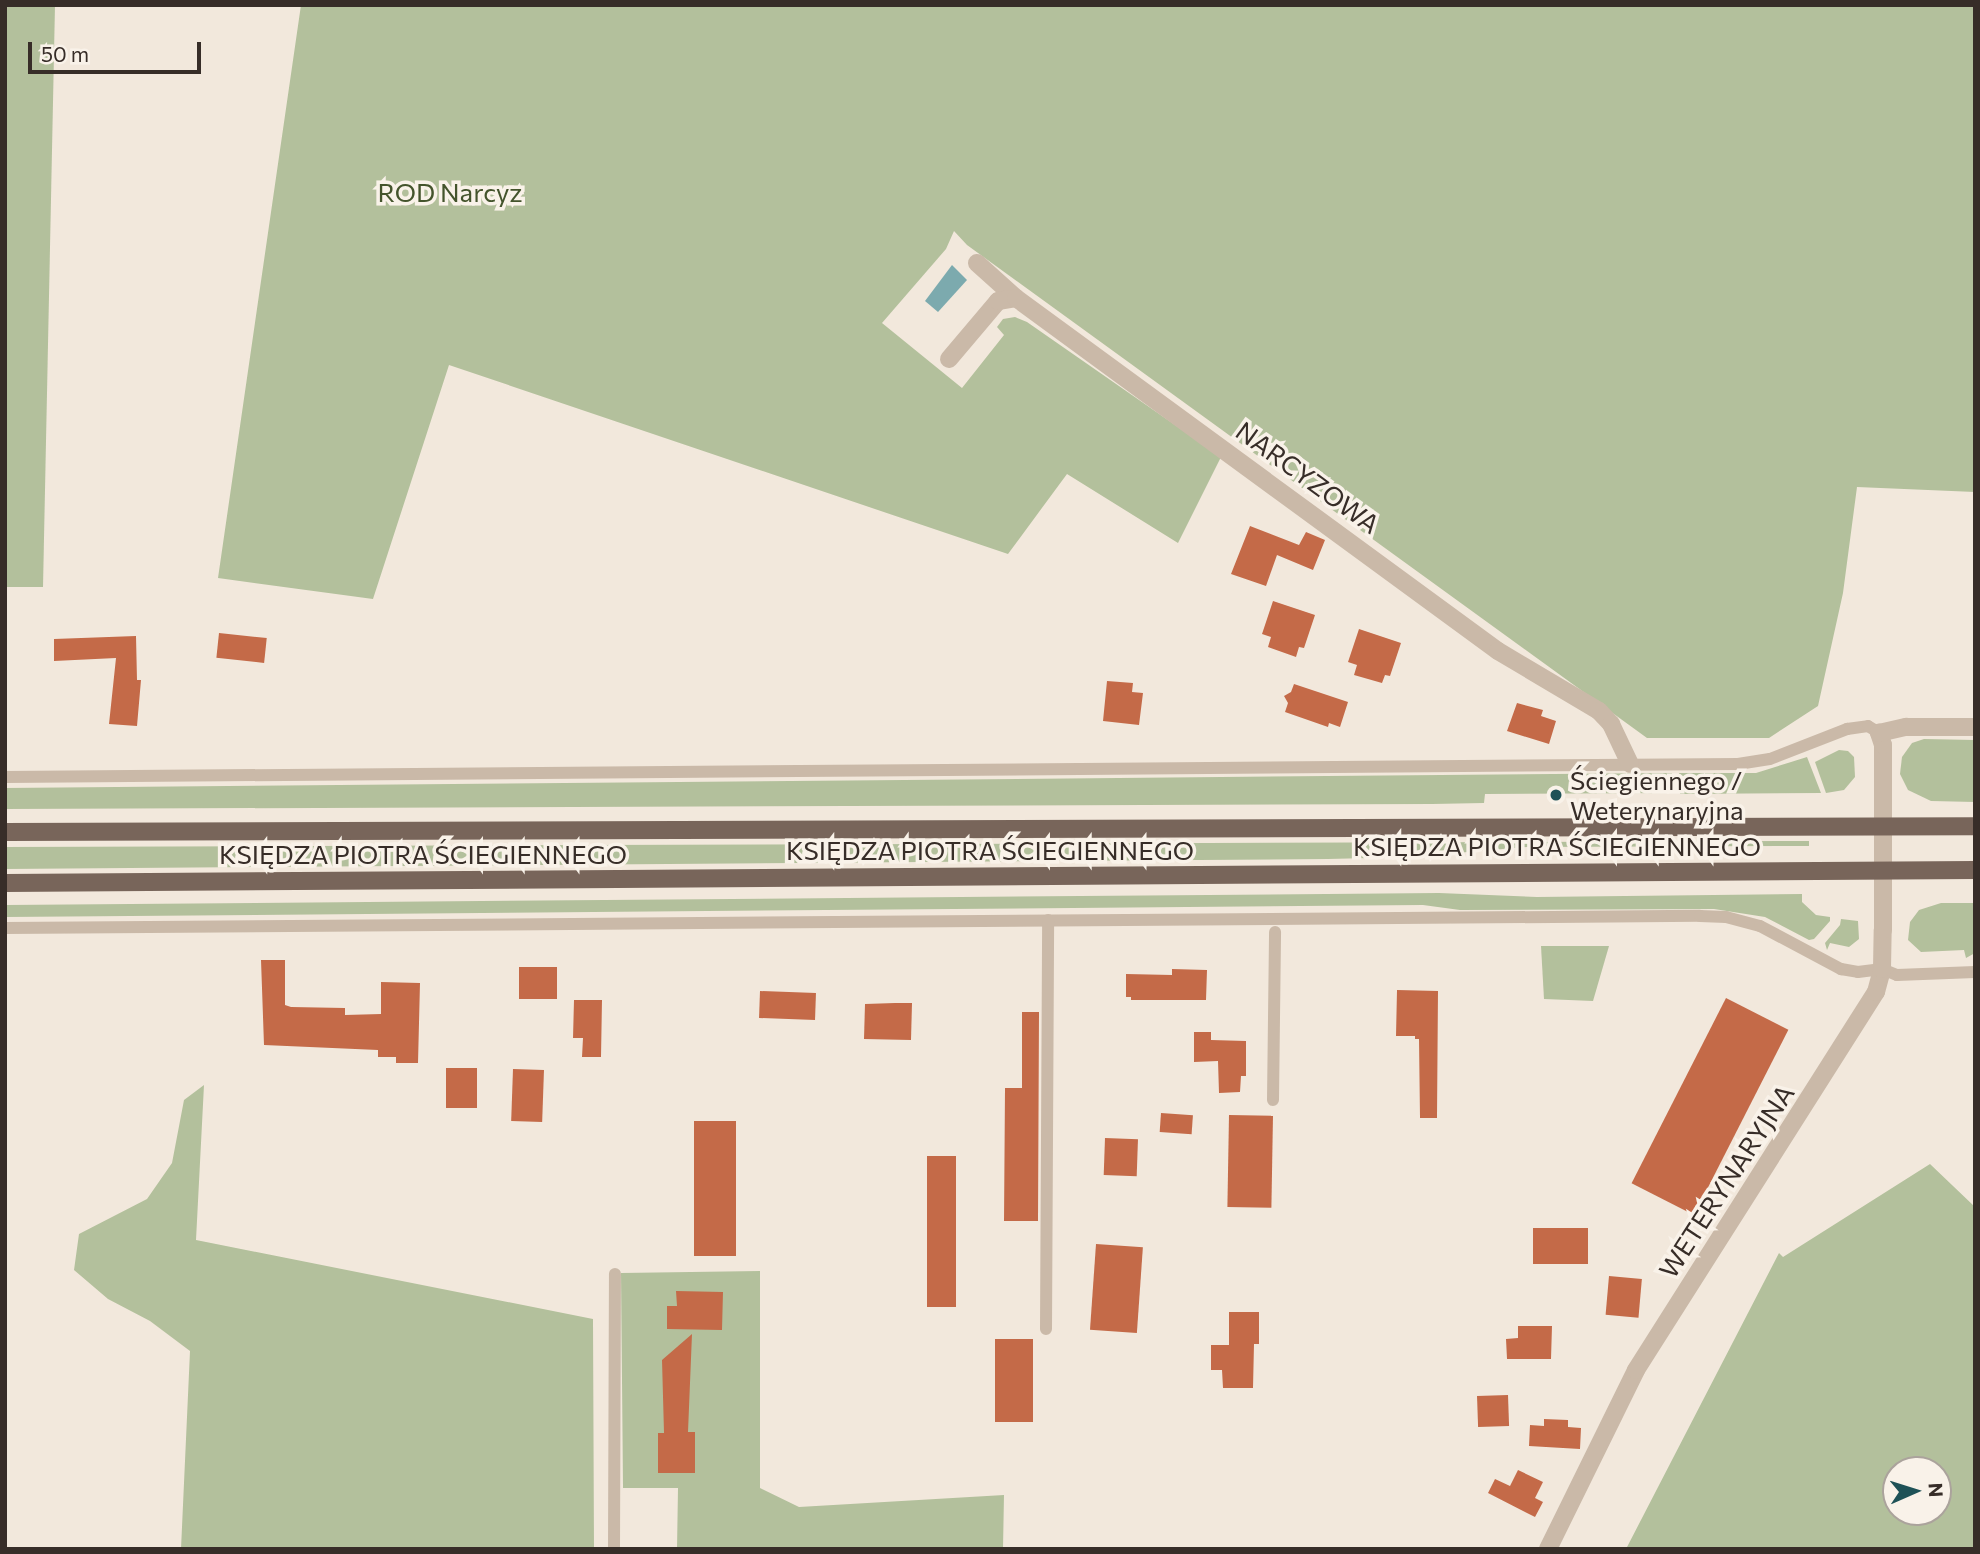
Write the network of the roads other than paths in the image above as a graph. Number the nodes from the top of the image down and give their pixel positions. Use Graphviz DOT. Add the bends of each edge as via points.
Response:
graph roads {
  1 [pos="977,263"];
  2 [pos="1016,298"];
  3 [pos="949,359"];
  4 [pos="1975,727"];
  5 [pos="1879,733"];
  6 [pos="1630,764"];
  7 [pos="5,777"];
  8 [pos="1975,825"];
  9 [pos="1883,826"];
  10 [pos="5,832"];
  11 [pos="1884,870"];
  12 [pos="1975,870"];
  13 [pos="5,883"];
  14 [pos="1048,920"];
  15 [pos="5,928"];
  16 [pos="1275,932"];
  17 [pos="1975,963"];
  18 [pos="1882,969"];
  19 [pos="1975,972"];
  20 [pos="1955,973"];
  21 [pos="1273,1100"];
  22 [pos="615,1274"];
  23 [pos="1046,1329"];
  24 [pos="614,1549"];
  25 [pos="1548,1549"];
  1 -- 2 [label="street, NARCYZOWA"];
  2 -- 3 [label="street" via="998,301"];
  2 -- 6 [label="street, NARCYZOWA" via="1498,650 1599,711 1611,724"];
  4 -- 5 [label="street" via="1906,727"];
  5 -- 6 [label="lane" via="1868,726 1847,729 1770,759 1738,764"];
  5 -- 9 [label="street, WETERYNARYJNA"];
  6 -- 7 [label="lane"];
  8 -- 9 [label="main road, KSIĘDZA PIOTRA ŚCIEGIENNEGO"];
  9 -- 10 [label="main road, KSIĘDZA PIOTRA ŚCIEGIENNEGO"];
  9 -- 11 [label="street, WETERYNARYJNA"];
  11 -- 12 [label="main road, KSIĘDZA PIOTRA ŚCIEGIENNEGO"];
  11 -- 13 [label="main road, KSIĘDZA PIOTRA ŚCIEGIENNEGO"];
  11 -- 18 [label="street, WETERYNARYJNA"];
  14 -- 15 [label="lane"];
  14 -- 18 [label="lane" via="1726,917 1760,926 1841,969"];
  14 -- 23 [label="lane"];
  16 -- 21 [label="lane"];
  17 -- 20 [label="lane"];
  18 -- 20 [label="lane" via="1897,975"];
  18 -- 25 [label="street, WETERYNARYJNA" via="1876,992 1857,1024 1636,1370"];
  19 -- 20 [label="lane"];
  22 -- 24 [label="lane"];
}
